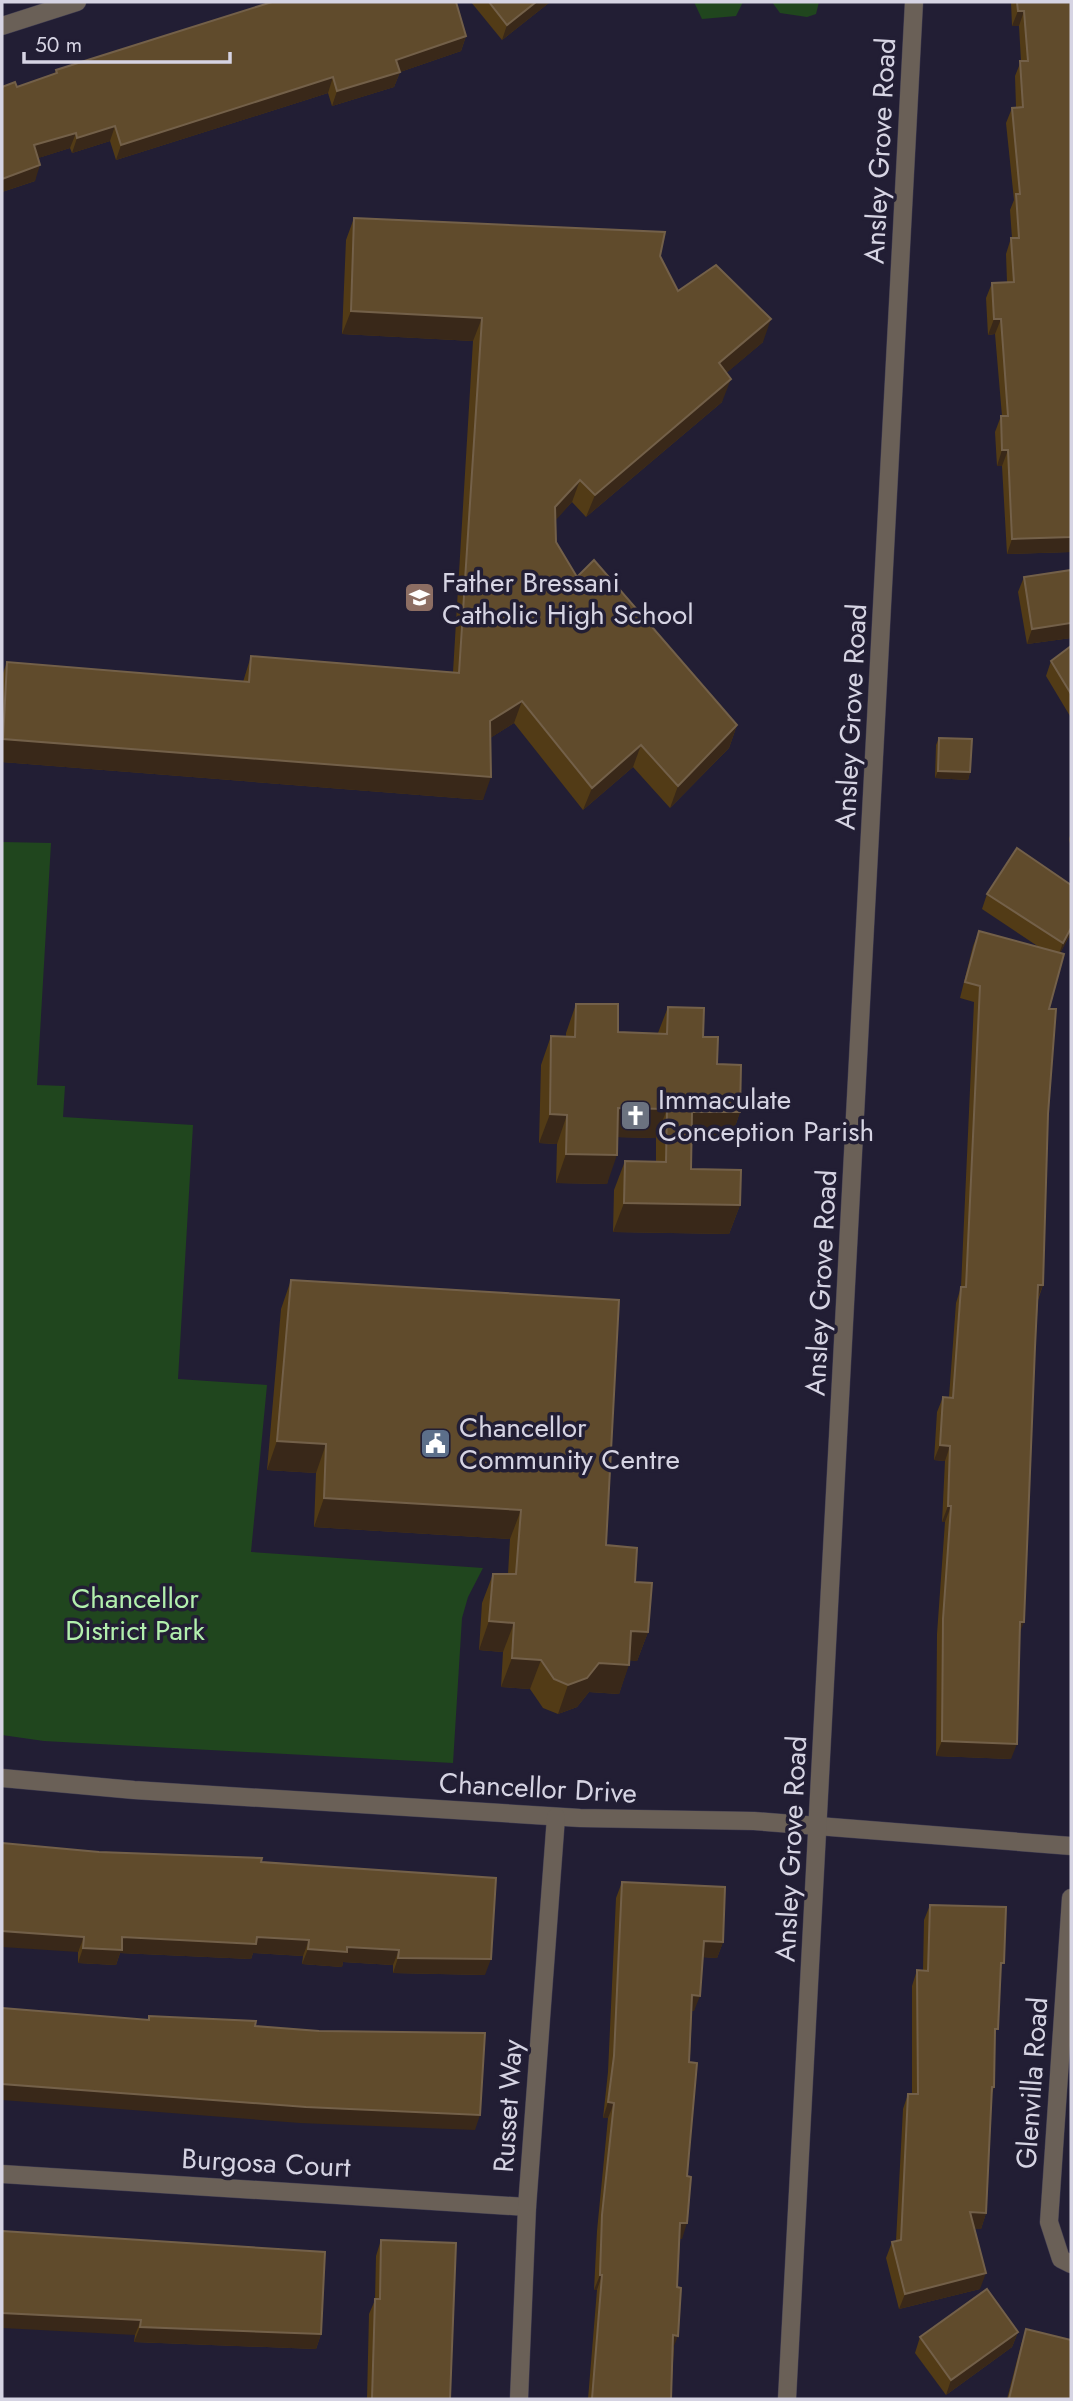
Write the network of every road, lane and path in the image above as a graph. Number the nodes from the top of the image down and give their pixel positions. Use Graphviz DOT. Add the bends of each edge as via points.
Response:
graph roads {
  1 [pos="77,2"];
  2 [pos="914,2"];
  3 [pos="2,26"];
  4 [pos="2,1778"];
  5 [pos="556,1816"];
  6 [pos="818,1827"];
  7 [pos="1071,1846"];
  8 [pos="1071,1898"];
  9 [pos="2,2174"];
  10 [pos="527,2207"];
  11 [pos="1071,2264"];
  12 [pos="519,2399"];
  13 [pos="787,2399"];
  1 -- 3 [label="street"];
  2 -- 6 [label="street, Ansley Grove Road"];
  4 -- 5 [label="street, Chancellor Drive"];
  5 -- 6 [label="street, Chancellor Drive"];
  5 -- 10 [label="street, Russet Way"];
  6 -- 7 [label="street, Chancellor Drive"];
  6 -- 13 [label="street, Ansley Grove Road"];
  8 -- 11 [label="street, Glenvilla Road" via="1049,2222 1061,2259"];
  9 -- 10 [label="street, Burgosa Court"];
  10 -- 12 [label="street, Russet Way"];
}
